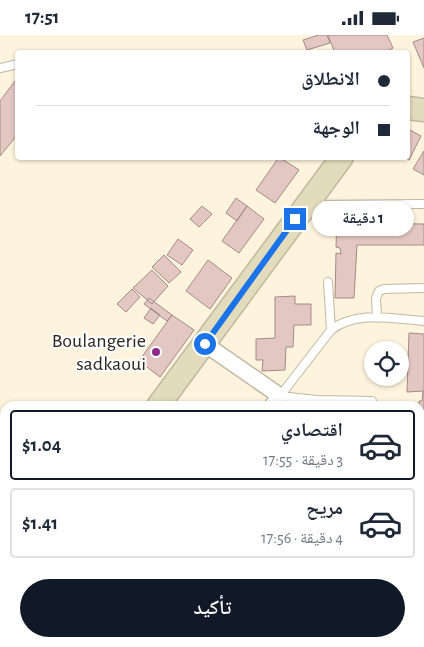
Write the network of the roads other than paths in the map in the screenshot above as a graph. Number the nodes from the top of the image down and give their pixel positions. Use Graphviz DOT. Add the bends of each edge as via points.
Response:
graph roads {
  1 [pos="15,65"];
  2 [pos="0,68"];
  3 [pos="410,108"];
  4 [pos="424,110"];
  5 [pos="340,160"];
  6 [pos="424,204"];
  7 [pos="305,205"];
  8 [pos="328,282"];
  9 [pos="424,289"];
  10 [pos="377,318"];
  11 [pos="424,321"];
  12 [pos="331,330"];
  13 [pos="205,344"];
  14 [pos="162,401"];
  15 [pos="276,401"];
  1 -- 2 [label="lane"];
  3 -- 4 [label="street"];
  5 -- 7 [label="street"];
  6 -- 7 [label="lane"];
  7 -- 13 [label="street"];
  8 -- 12 [label="lane"];
  9 -- 10 [label="lane" via="378,291"];
  10 -- 11 [label="lane"];
  10 -- 12 [label="lane" via="355,318 341,322"];
  12 -- 15 [label="lane"];
  13 -- 14 [label="street"];
  13 -- 15 [label="street"];
}
